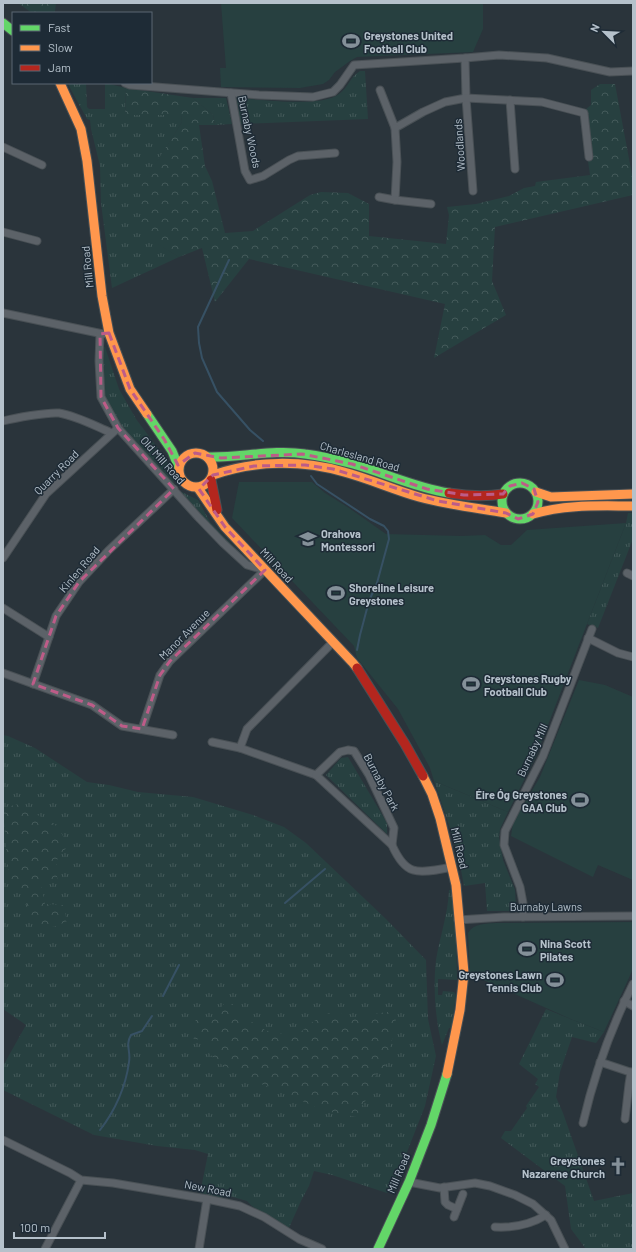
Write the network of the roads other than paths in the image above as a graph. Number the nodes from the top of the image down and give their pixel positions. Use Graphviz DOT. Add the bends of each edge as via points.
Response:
graph roads {
  1 [pos="3,23"];
  2 [pos="12,30"];
  3 [pos="465,58"];
  4 [pos="633,71"];
  5 [pos="61,84"];
  6 [pos="128,84"];
  7 [pos="380,90"];
  8 [pos="231,93"];
  9 [pos="466,98"];
  10 [pos="510,100"];
  11 [pos="395,128"];
  12 [pos="3,147"];
  13 [pos="335,152"];
  14 [pos="589,157"];
  15 [pos="42,165"];
  16 [pos="515,169"];
  17 [pos="473,191"];
  18 [pos="379,197"];
  19 [pos="395,200"];
  20 [pos="431,204"];
  21 [pos="3,232"];
  22 [pos="37,241"];
  23 [pos="3,313"];
  24 [pos="104,333"];
  25 [pos="3,421"];
  26 [pos="118,428"];
  27 [pos="112,433"];
  28 [pos="164,439"];
  29 [pos="190,454"];
  30 [pos="208,457"];
  31 [pos="179,468"];
  32 [pos="212,477"];
  33 [pos="198,488"];
  34 [pos="174,489"];
  35 [pos="536,492"];
  36 [pos="503,494"];
  37 [pos="633,494"];
  38 [pos="633,506"];
  39 [pos="506,513"];
  40 [pos="218,514"];
  41 [pos="533,514"];
  42 [pos="3,558"];
  43 [pos="265,570"];
  44 [pos="3,608"];
  45 [pos="592,629"];
  46 [pos="49,637"];
  47 [pos="588,638"];
  48 [pos="333,642"];
  49 [pos="633,657"];
  50 [pos="3,673"];
  51 [pos="34,684"];
  52 [pos="142,729"];
  53 [pos="173,735"];
  54 [pos="212,742"];
  55 [pos="240,748"];
  56 [pos="316,775"];
  57 [pos="392,845"];
  58 [pos="452,866"];
  59 [pos="523,916"];
  60 [pos="633,916"];
  61 [pos="458,920"];
  62 [pos="633,984"];
  63 [pos="624,1001"];
  64 [pos="633,1006"];
  65 [pos="600,1062"];
  66 [pos="632,1072"];
  67 [pos="625,1119"];
  68 [pos="583,1123"];
  69 [pos="3,1140"];
  70 [pos="81,1180"];
  71 [pos="409,1182"];
  72 [pos="444,1187"];
  73 [pos="463,1194"];
  74 [pos="207,1199"];
  75 [pos="457,1209"];
  76 [pos="546,1215"];
  77 [pos="454,1217"];
  78 [pos="495,1227"];
  79 [pos="45,1249"];
  80 [pos="199,1249"];
  81 [pos="322,1249"];
  82 [pos="378,1249"];
  83 [pos="565,1249"];
  1 -- 2 [label="main road"];
  3 -- 4 [label="street" via="498,55 547,58 610,72"];
  3 -- 8 [label="street" via="354,65 333,92 313,97"];
  3 -- 9 [label="street, Woodlands"];
  5 -- 24 [label="main road, Mill Road" via="81,129 88,161"];
  6 -- 8 [label="street"];
  7 -- 11 [label="street"];
  8 -- 13 [label="street, Burnaby Woods" via="245,171 250,180 263,176 298,156"];
  9 -- 10 [label="street"];
  9 -- 11 [label="street" via="434,107"];
  9 -- 17 [label="street, Woodlands"];
  10 -- 14 [label="street" via="542,102 584,113"];
  10 -- 16 [label="street"];
  11 -- 19 [label="street"];
  12 -- 15 [label="street"];
  18 -- 19 [label="street"];
  19 -- 20 [label="street"];
  21 -- 22 [label="street"];
  23 -- 24 [label="street"];
  24 -- 26 [label="street, Old Mill Road" via="99,361 101,397"];
  24 -- 28 [label="main road, Mill Road" via="130,389"];
  25 -- 27 [label="street" via="58,413"];
  26 -- 27 [label="street, Quarry Road"];
  26 -- 34 [label="street, Old Mill Road"];
  27 -- 42 [label="street, Quarry Road" via="46,494"];
  28 -- 29 [label="main road, Mill Road"];
  28 -- 31 [label="main road, Mill Road"];
  29 -- 30 [label="main road" via="198,453"];
  29 -- 31 [label="main road" via="182,460"];
  30 -- 32 [label="main road" via="214,467"];
  30 -- 36 [label="main road, Charlesland Road" via="302,454 352,464 427,489 482,497"];
  31 -- 33 [label="main road" via="180,477 185,484"];
  32 -- 33 [label="main road" via="207,484"];
  32 -- 39 [label="main road, Charlesland Road" via="222,471 254,466 304,465 333,469 438,501"];
  32 -- 40 [label="main road, Mill Road"];
  33 -- 40 [label="main road, Mill Road"];
  34 -- 43 [label="street, Old Mill Road" via="198,517 247,564"];
  34 -- 46 [label="street, Kinlen Road" via="79,582 56,616"];
  35 -- 36 [label="main road" via="527,484 518,483 510,486"];
  35 -- 37 [label="main road" via="551,497"];
  35 -- 41 [label="main road" via="538,502"];
  36 -- 39 [label="main road" via="502,503"];
  38 -- 41 [label="main road" via="564,507 546,509"];
  39 -- 41 [label="main road" via="518,519 526,519"];
  40 -- 43 [label="main road, Mill Road" via="225,527"];
  43 -- 48 [label="main road, Mill Road"];
  43 -- 52 [label="street, Manor Avenue" via="170,661 160,675"];
  44 -- 46 [label="street"];
  45 -- 47 [label="street, Burnaby Mill"];
  46 -- 51 [label="street, Kinlen Road"];
  47 -- 49 [label="street"];
  47 -- 59 [label="street, Burnaby Mill" via="543,756 505,831 504,845 520,887"];
  48 -- 55 [label="street" via="247,729"];
  48 -- 58 [label="main road, Mill Road" via="352,663 378,700 432,794"];
  50 -- 51 [label="street"];
  51 -- 52 [label="street" via="92,706 122,726"];
  52 -- 53 [label="street"];
  54 -- 55 [label="street"];
  55 -- 56 [label="street"];
  56 -- 57 [label="street"];
  56 -- 57 [label="street, Burnaby Park" via="340,752 354,751 369,775 394,828"];
  57 -- 58 [label="street" via="399,858 412,870"];
  58 -- 61 [label="main road, Mill Road"];
  59 -- 60 [label="street, Burnaby Lawns"];
  59 -- 61 [label="street, Burnaby Lawns"];
  61 -- 71 [label="main road, Mill Road" via="464,974 449,1069"];
  62 -- 63 [label="street"];
  63 -- 64 [label="street"];
  63 -- 65 [label="street"];
  65 -- 66 [label="street"];
  65 -- 68 [label="street"];
  66 -- 67 [label="street" via="628,1084"];
  69 -- 70 [label="street"];
  70 -- 74 [label="street, New Road"];
  70 -- 79 [label="street"];
  71 -- 72 [label="street"];
  71 -- 82 [label="main road, Mill Road"];
  72 -- 75 [label="street" via="445,1202"];
  72 -- 76 [label="street" via="476,1183 490,1186 533,1204"];
  73 -- 75 [label="street"];
  74 -- 80 [label="street"];
  74 -- 81 [label="street, New Road" via="240,1206"];
  75 -- 77 [label="street"];
  76 -- 78 [label="street" via="525,1225"];
  76 -- 83 [label="street"];
}
